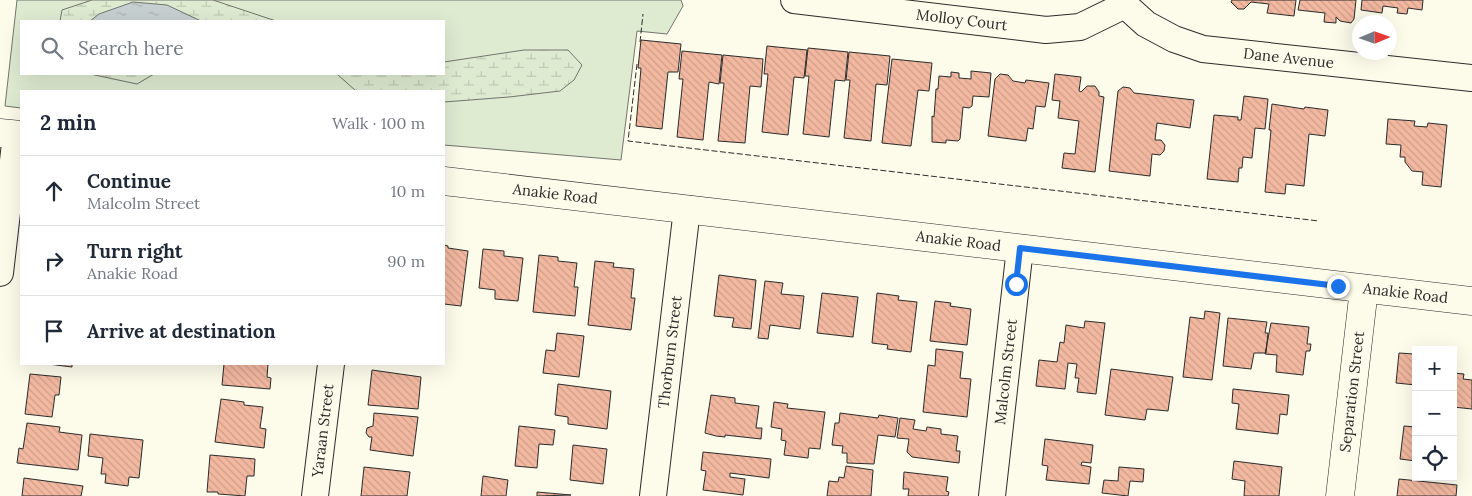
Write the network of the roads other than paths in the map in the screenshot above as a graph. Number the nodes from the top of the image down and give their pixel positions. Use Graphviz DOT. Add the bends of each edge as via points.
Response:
graph roads {
  1 [pos="794,0"];
  2 [pos="1124,2"];
  3 [pos="1472,78"];
  4 [pos="12,134"];
  5 [pos="445,181"];
  6 [pos="688,209"];
  7 [pos="1020,248"];
  8 [pos="0,272"];
  9 [pos="1364,289"];
  10 [pos="1472,301"];
  11 [pos="331,365"];
  12 [pos="315,496"];
  13 [pos="653,496"];
  14 [pos="992,496"];
  15 [pos="1340,496"];
  1 -- 2 [label="street, Molloy Court" via="1046,30 1080,27"];
  2 -- 3 [label="street, Dane Avenue" via="1146,24 1174,40 1202,49"];
  4 -- 8 [label="street"];
  5 -- 6 [label="main road, Anakie Road"];
  6 -- 7 [label="main road, Anakie Road"];
  6 -- 13 [label="street, Thorburn Street"];
  7 -- 9 [label="main road, Anakie Road"];
  7 -- 14 [label="street, Malcolm Street"];
  9 -- 10 [label="main road, Anakie Road"];
  9 -- 15 [label="main road, Separation Street"];
  11 -- 12 [label="street, Yaraan Street"];
}
